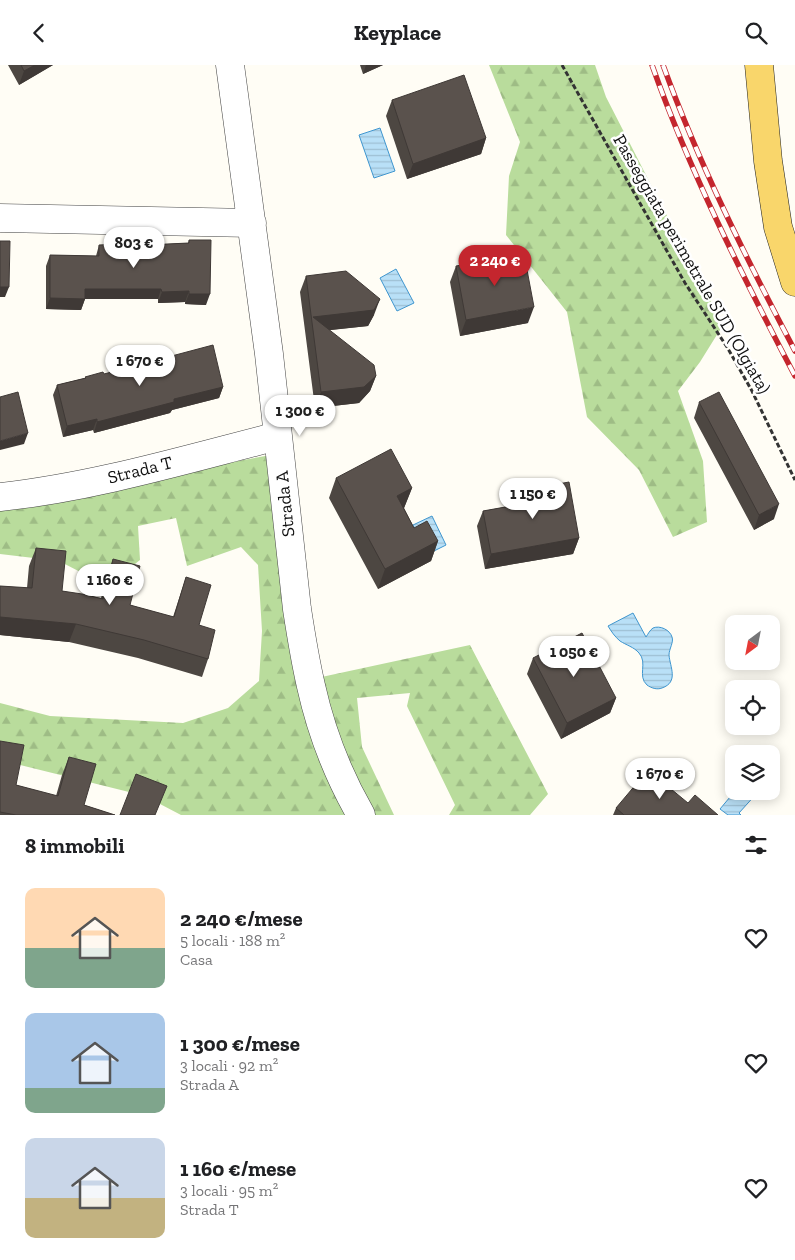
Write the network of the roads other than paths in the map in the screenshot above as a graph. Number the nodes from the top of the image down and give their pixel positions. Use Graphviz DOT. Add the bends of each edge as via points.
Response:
graph roads {
  1 [pos="230,65"];
  2 [pos="759,65"];
  3 [pos="0,217"];
  4 [pos="252,223"];
  5 [pos="795,282"];
  6 [pos="278,436"];
  7 [pos="0,497"];
  8 [pos="361,815"];
  1 -- 4 [label="street, Strada A"];
  2 -- 5 [label="main road" via="778,227"];
  3 -- 4 [label="street"];
  4 -- 6 [label="street, Strada A"];
  6 -- 7 [label="street, Strada T" via="113,477"];
  6 -- 8 [label="street, Strada A" via="297,609 311,686 328,744"];
}
